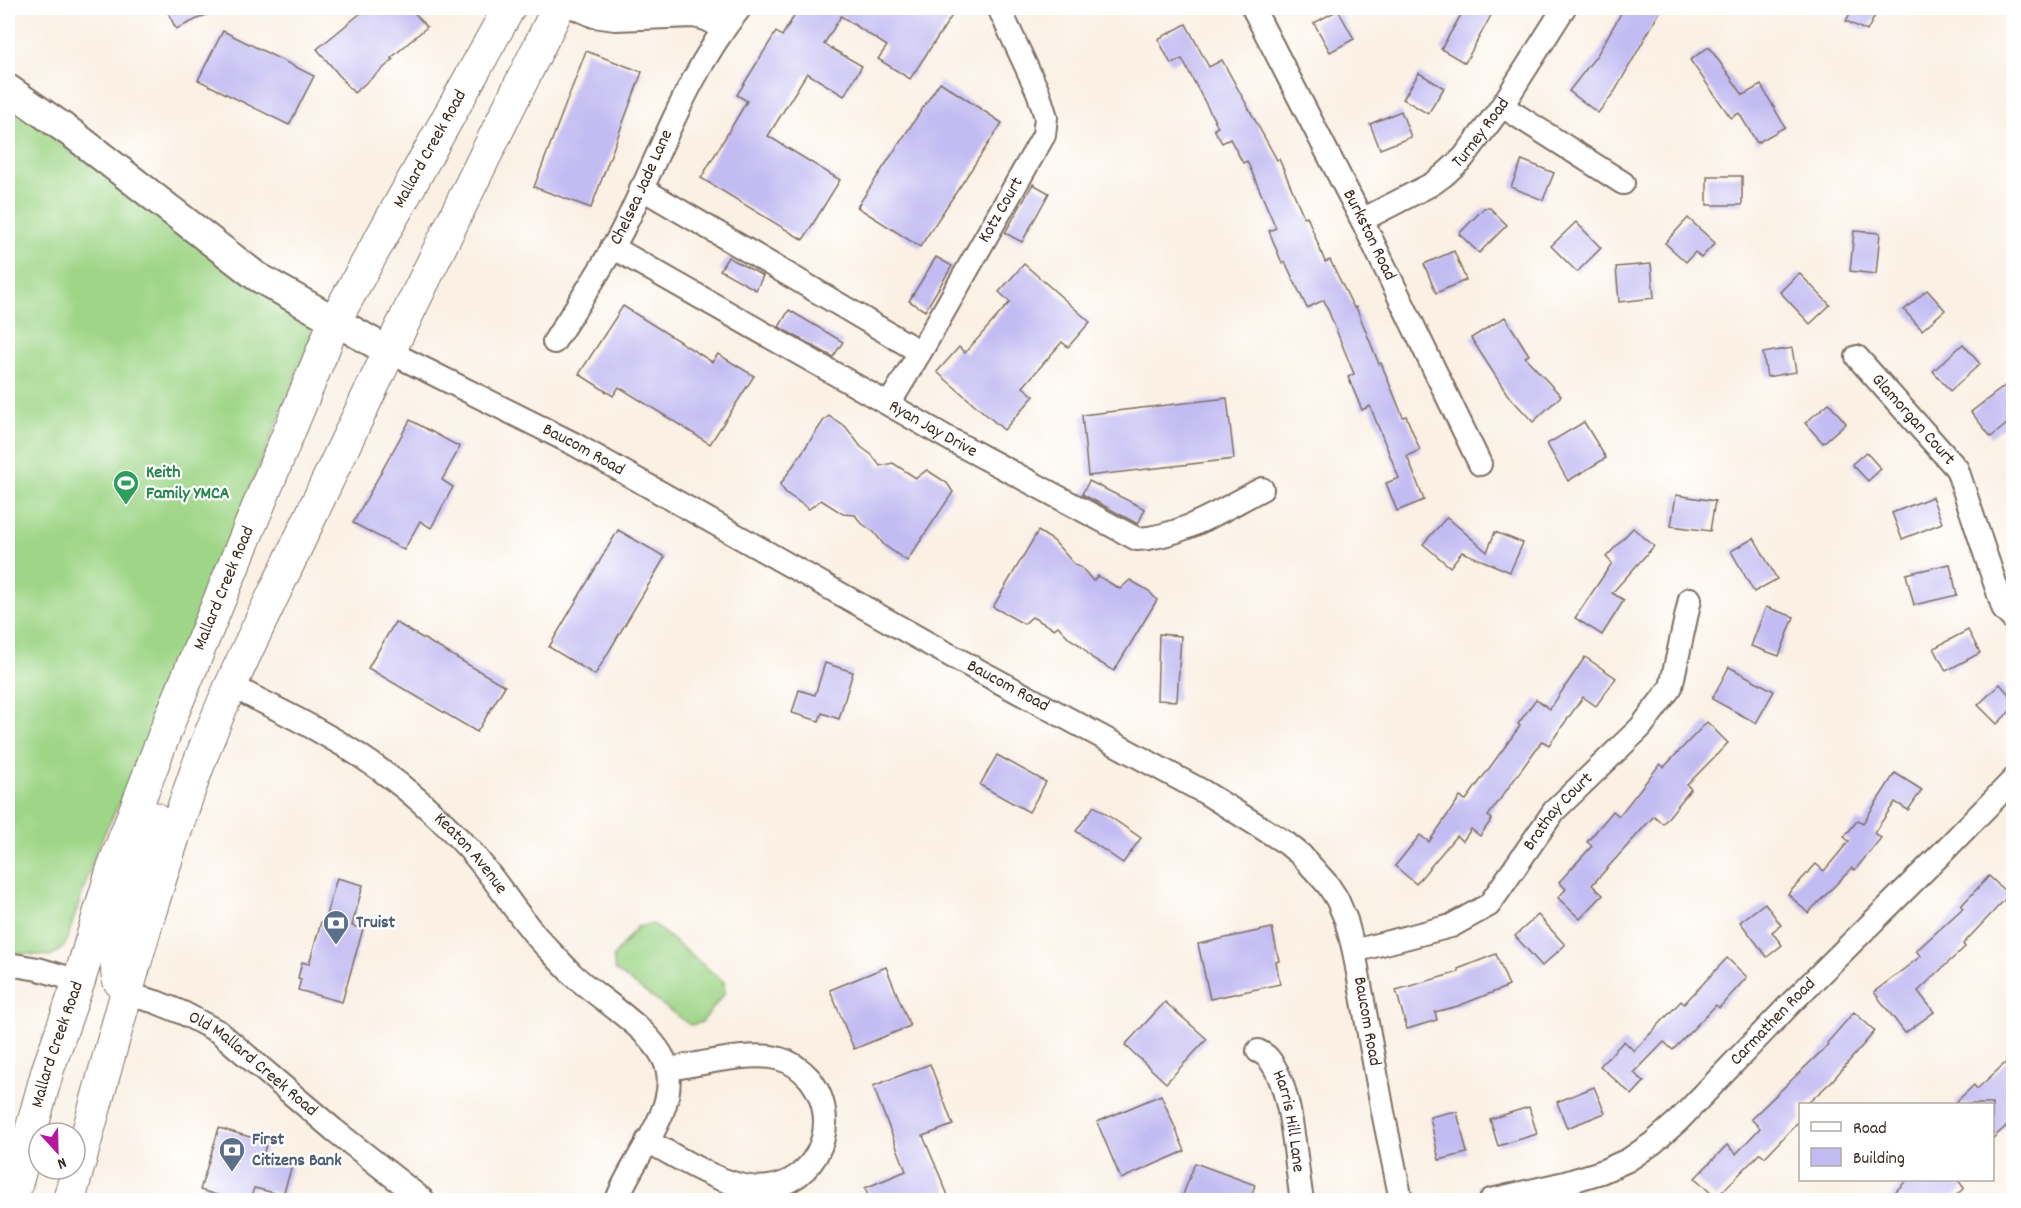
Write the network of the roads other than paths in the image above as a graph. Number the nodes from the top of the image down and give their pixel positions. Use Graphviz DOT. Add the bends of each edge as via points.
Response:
graph roads {
  1 [pos="509,8"];
  2 [pos="558,8"];
  3 [pos="576,8"];
  4 [pos="740,8"];
  5 [pos="999,8"];
  6 [pos="1253,8"];
  7 [pos="1564,8"];
  8 [pos="723,28"];
  9 [pos="8,89"];
  10 [pos="1502,106"];
  11 [pos="1623,183"];
  12 [pos="641,188"];
  13 [pos="1362,220"];
  14 [pos="612,247"];
  15 [pos="334,322"];
  16 [pos="555,342"];
  17 [pos="388,351"];
  18 [pos="920,352"];
  19 [pos="1857,357"];
  20 [pos="889,404"];
  21 [pos="1480,464"];
  22 [pos="1262,489"];
  23 [pos="1690,599"];
  24 [pos="2013,620"];
  25 [pos="232,686"];
  26 [pos="181,693"];
  27 [pos="2013,778"];
  28 [pos="1354,951"];
  29 [pos="8,964"];
  30 [pos="79,981"];
  31 [pos="127,994"];
  32 [pos="1258,1051"];
  33 [pos="668,1069"];
  34 [pos="647,1141"];
  35 [pos="12,1200"];
  36 [pos="69,1200"];
  37 [pos="423,1200"];
  38 [pos="617,1200"];
  39 [pos="1302,1200"];
  40 [pos="1401,1200"];
  41 [pos="1491,1200"];
  1 -- 15 [label="main road, Mallard Creek Road"];
  2 -- 17 [label="main road"];
  3 -- 8 [label="street" via="615,19 694,16"];
  4 -- 8 [label="street"];
  5 -- 18 [label="street, Kotz Court" via="1038,92 1046,117 1044,135"];
  6 -- 13 [label="street, Burkston Road"];
  7 -- 10 [label="street, Turney Road"];
  8 -- 12 [label="street, Chelsea Jade Lane"];
  9 -- 15 [label="street" via="74,135 256,276"];
  10 -- 11 [label="street"];
  10 -- 13 [label="street, Turney Road" via="1463,158 1443,176"];
  12 -- 14 [label="street, Chelsea Jade Lane"];
  12 -- 18 [label="street"];
  13 -- 21 [label="street, Burkston Road"];
  14 -- 16 [label="street, Chelsea Jade Lane"];
  14 -- 20 [label="street, Ryan Jay Drive"];
  15 -- 17 [label="street"];
  15 -- 26 [label="main road, Mallard Creek Road"];
  17 -- 25 [label="main road"];
  17 -- 28 [label="street, Baucom Road" via="574,444 931,645 1204,792 1300,855 1337,899"];
  18 -- 20 [label="street, Kotz Court"];
  19 -- 24 [label="street, Glamorgan Court" via="1957,469 2004,610"];
  20 -- 22 [label="street, Ryan Jay Drive" via="1137,539 1157,538 1183,529"];
  23 -- 28 [label="street, Brathay Court" via="1671,687 1641,727 1554,811 1489,905 1451,926"];
  25 -- 31 [label="main road" via="195,775"];
  25 -- 33 [label="street, Keaton Avenue" via="318,730 381,770 430,811 470,849 537,936 573,974 654,1042"];
  26 -- 30 [label="main road, Mallard Creek Road" via="113,868"];
  26 -- 31 [label="main road" via="190,721 146,842 116,955 115,970"];
  27 -- 41 [label="street, Carmathen Road" via="1653,1143 1601,1172"];
  28 -- 40 [label="street, Baucom Road"];
  29 -- 30 [label="street"];
  30 -- 35 [label="main road, Mallard Creek Road" via="48,1069"];
  31 -- 36 [label="main road"];
  31 -- 37 [label="street, Old Mallard Creek Road" via="183,1013 219,1032"];
  32 -- 39 [label="street, Harris Hill Lane" via="1269,1058 1287,1100"];
  33 -- 34 [label="street, Keaton Avenue" via="668,1096"];
  33 -- 34 [label="street" via="757,1055 788,1062 804,1072 819,1091 825,1111 825,1132 820,1149 808,1166 789,1181 771,1187 727,1182"];
  34 -- 38 [label="street, Keaton Avenue"];
}
